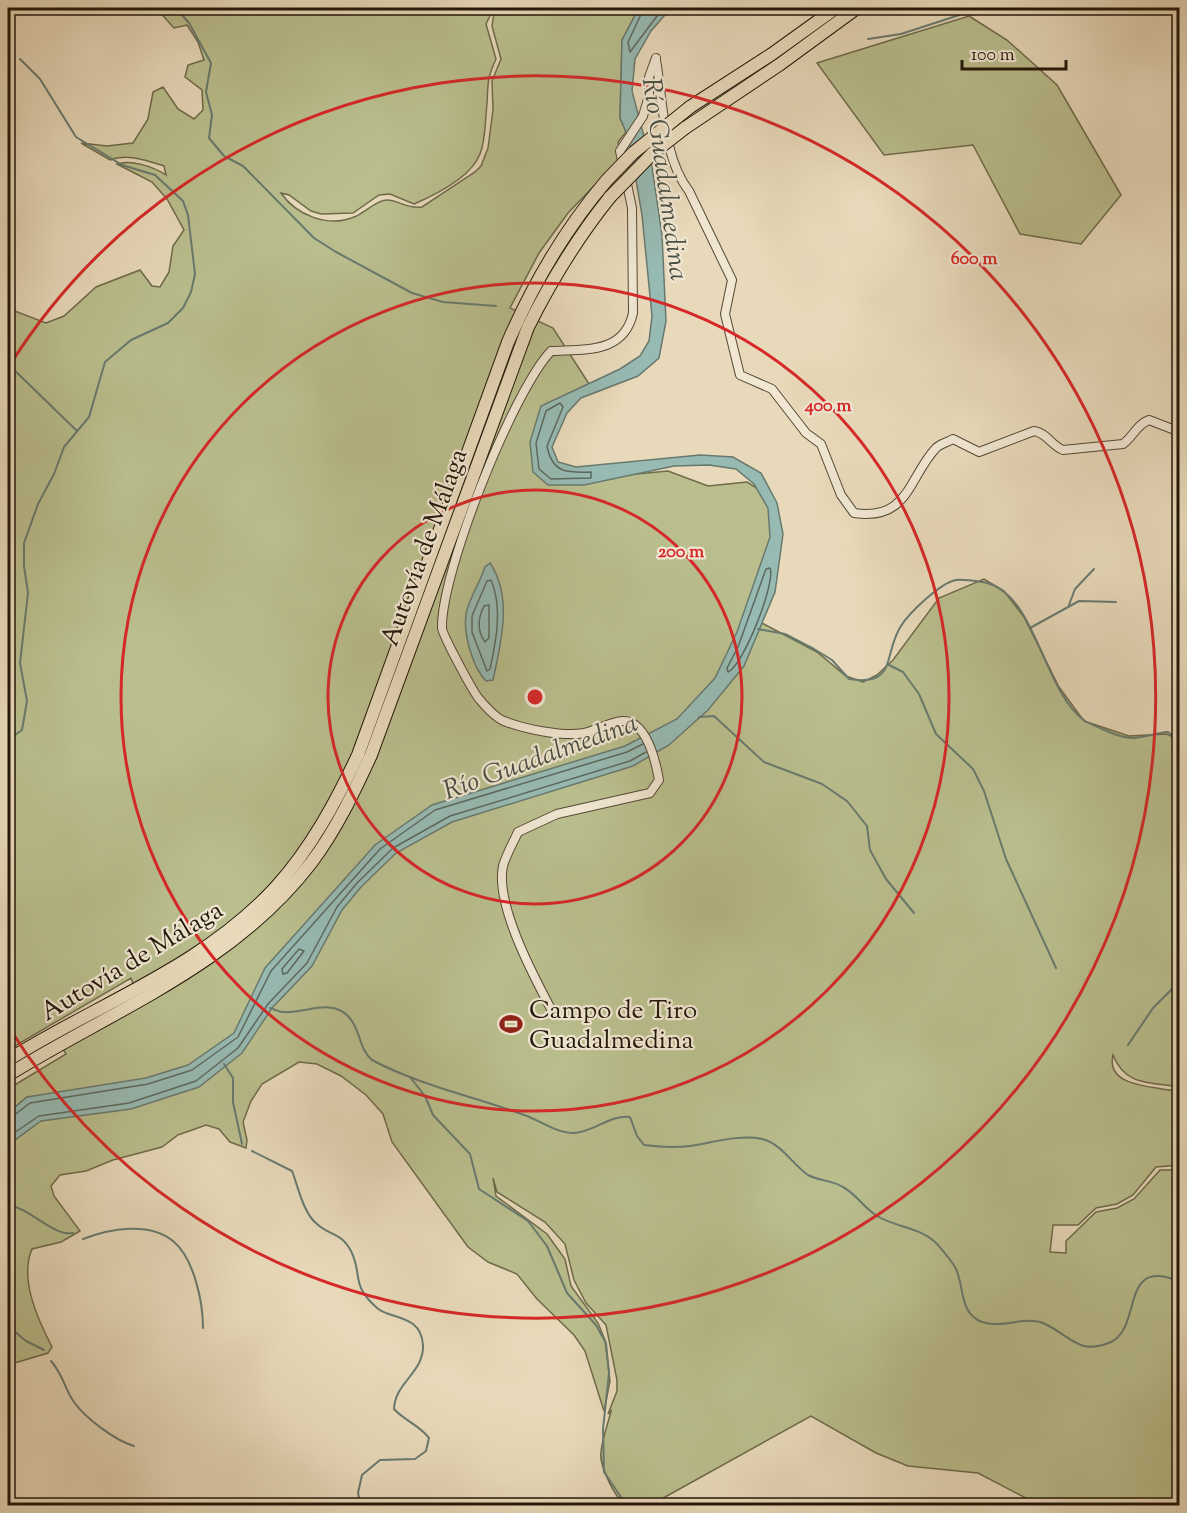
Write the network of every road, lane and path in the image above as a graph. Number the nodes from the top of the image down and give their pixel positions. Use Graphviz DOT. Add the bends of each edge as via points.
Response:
graph roads {
  1 [pos="836,8"];
  2 [pos="857,8"];
  3 [pos="1179,432"];
  4 [pos="551,1009"];
  5 [pos="8,1060"];
  6 [pos="8,1075"];
  1 -- 5 [label="highway, Autovía de Málaga, bridge" via="690,107 633,153 556,245 508,342 358,755 339,796 301,855 253,909 201,950"];
  2 -- 6 [label="highway, Autovía de Málaga, bridge" via="653,153 577,237 528,327 371,755 350,800 311,863 260,919 208,960"];
  3 -- 4 [label="street" via="1149,420 1139,424 1123,444 1063,450 1043,433 1034,431 979,453 953,439 937,447 912,486 889,510 854,513 841,495 821,444 806,433 772,389 740,375 725,314 732,280 689,191 679,179 663,118 656,58 643,116 620,151 632,208 630,323 622,336 602,349 551,351 537,365 488,470 453,562 442,630 478,699 502,720 561,734 583,733 624,721 633,723 656,762 659,780 650,793 557,814 518,832 503,866 502,896 531,971"];
}
